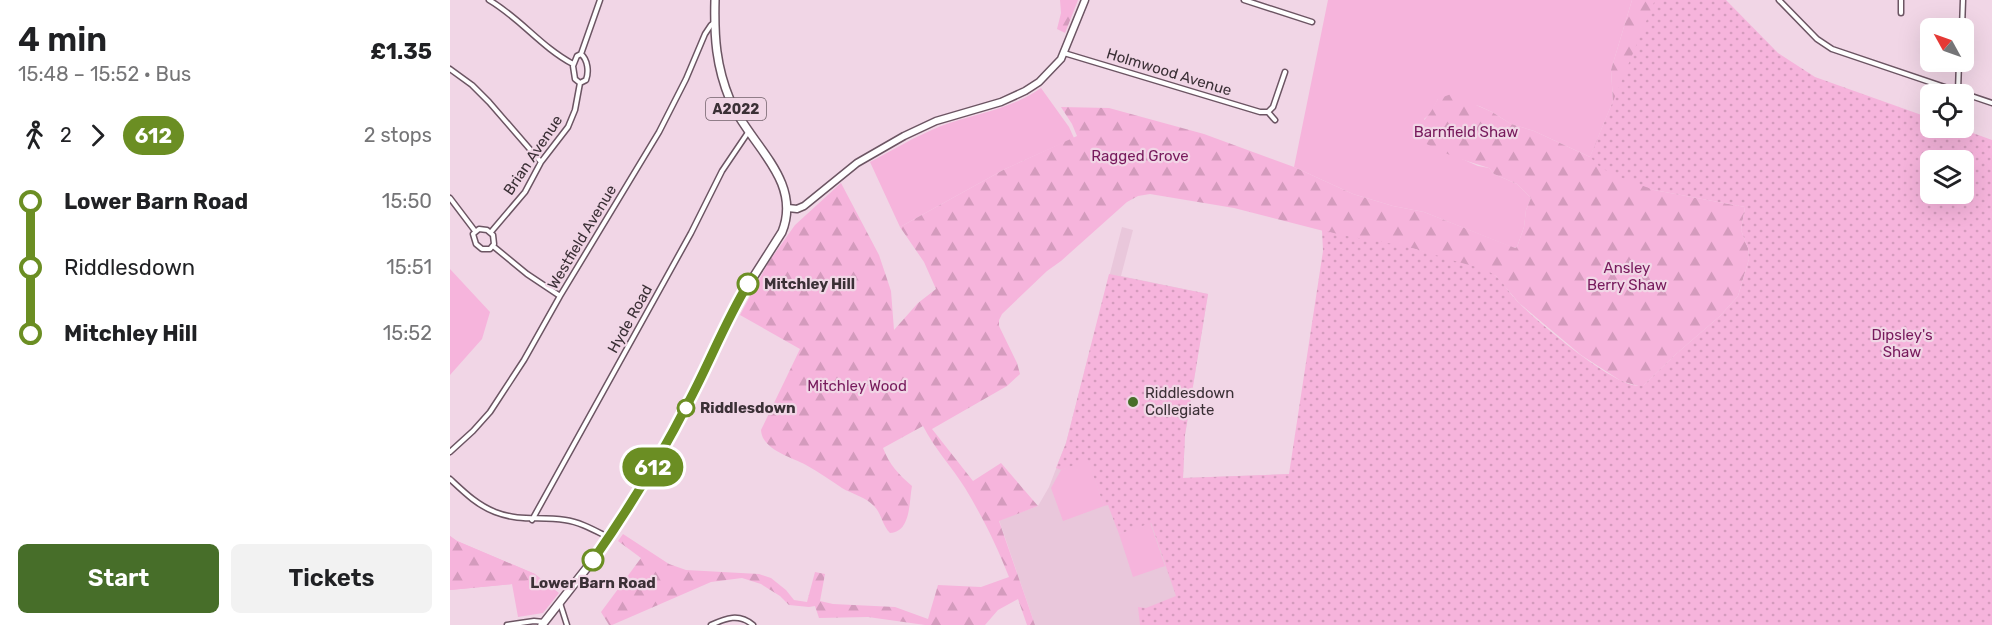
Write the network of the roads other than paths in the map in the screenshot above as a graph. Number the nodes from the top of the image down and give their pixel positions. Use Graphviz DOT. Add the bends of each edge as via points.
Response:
graph roads {
  1 [pos="489,0"];
  2 [pos="600,0"];
  3 [pos="716,0"];
  4 [pos="1085,0"];
  5 [pos="1244,0"];
  6 [pos="1779,0"];
  7 [pos="1901,0"];
  8 [pos="1963,0"];
  9 [pos="1901,13"];
  10 [pos="1962,18"];
  11 [pos="715,22"];
  12 [pos="1312,22"];
  13 [pos="1064,52"];
  14 [pos="581,54"];
  15 [pos="573,64"];
  16 [pos="450,69"];
  17 [pos="1285,72"];
  18 [pos="580,83"];
  19 [pos="1937,84"];
  20 [pos="1974,97"];
  21 [pos="1992,103"];
  22 [pos="1268,112"];
  23 [pos="1275,120"];
  24 [pos="750,131"];
  25 [pos="541,162"];
  26 [pos="450,198"];
  27 [pos="788,208"];
  28 [pos="475,231"];
  29 [pos="491,232"];
  30 [pos="493,246"];
  31 [pos="560,296"];
  32 [pos="450,452"];
  33 [pos="450,479"];
  34 [pos="532,520"];
  35 [pos="609,538"];
  36 [pos="560,602"];
  37 [pos="543,624"];
  38 [pos="507,625"];
  39 [pos="567,625"];
  40 [pos="711,625"];
  41 [pos="753,625"];
  1 -- 15 [label="street"];
  2 -- 14 [label="street, Brian Avenue"];
  3 -- 11 [label="main road, A2022"];
  4 -- 13 [label="street"];
  5 -- 12 [label="street"];
  6 -- 19 [label="street" via="1810,33 1832,49"];
  7 -- 9 [label="street"];
  8 -- 10 [label="street"];
  11 -- 24 [label="main road, A2022" via="720,73 731,102"];
  11 -- 31 [label="street, Westfield Avenue" via="705,34 659,132"];
  13 -- 22 [label="street, Holmwood Avenue"];
  13 -- 27 [label="street" via="1047,74 1025,92 936,121 904,136 857,163 804,206"];
  14 -- 15 [label="street, Brian Avenue"];
  14 -- 18 [label="street, Brian Avenue" via="588,73"];
  15 -- 18 [label="street" via="574,76"];
  16 -- 25 [label="street" via="489,102"];
  17 -- 22 [label="street"];
  18 -- 25 [label="street, Brian Avenue" via="570,122"];
  20 -- 21 [label="street"];
  22 -- 23 [label="street"];
  24 -- 27 [label="main road, A2022" via="778,176"];
  24 -- 34 [label="street, Hyde Road" via="722,171"];
  25 -- 29 [label="street, Brian Avenue" via="528,189"];
  26 -- 28 [label="street"];
  27 -- 35 [label="main road" via="782,232 735,306 656,463"];
  28 -- 29 [label="street"];
  28 -- 30 [label="street" via="473,238 478,247 486,250"];
  29 -- 30 [label="street"];
  30 -- 31 [label="street"];
  31 -- 32 [label="street, Westfield Avenue" via="490,412"];
  33 -- 34 [label="street" via="494,512"];
  34 -- 35 [label="street" via="568,520"];
  35 -- 36 [label="main road"];
  36 -- 37 [label="main road"];
  36 -- 39 [label="street"];
  37 -- 38 [label="street" via="534,621"];
  40 -- 41 [label="street" via="733,617"];
}
